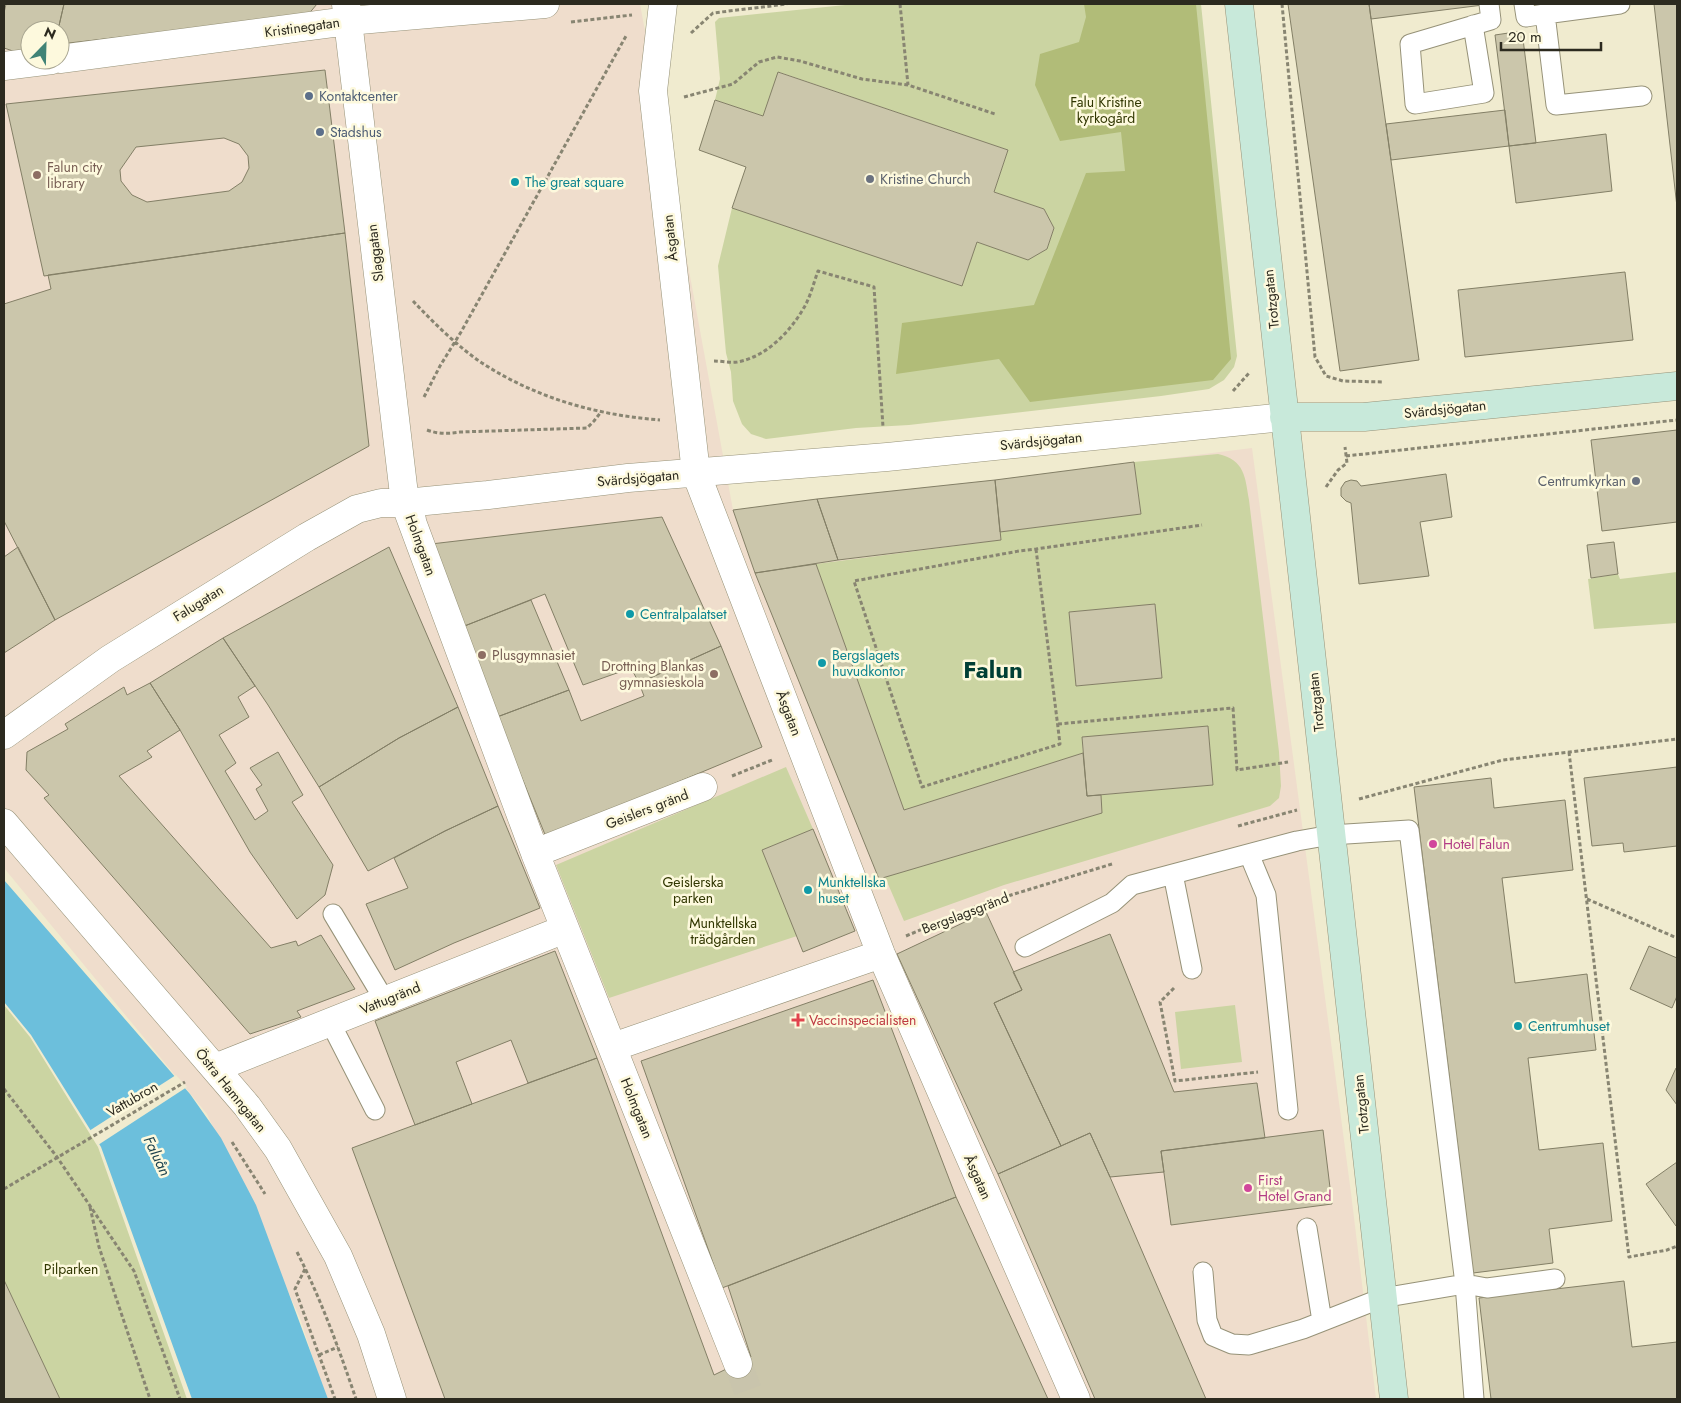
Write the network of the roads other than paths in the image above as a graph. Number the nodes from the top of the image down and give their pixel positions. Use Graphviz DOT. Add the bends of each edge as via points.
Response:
graph roads {
  1 [pos="545,4"];
  2 [pos="663,4"];
  3 [pos="1239,4"];
  4 [pos="1489,4"];
  5 [pos="1524,4"];
  6 [pos="1620,4"];
  7 [pos="1546,14"];
  8 [pos="352,15"];
  9 [pos="1473,25"];
  10 [pos="70,57"];
  11 [pos="20,64"];
  12 [pos="4,66"];
  13 [pos="1642,96"];
  14 [pos="1677,386"];
  15 [pos="1284,417"];
  16 [pos="696,473"];
  17 [pos="406,503"];
  18 [pos="4,735"];
  19 [pos="703,787"];
  20 [pos="4,823"];
  21 [pos="1330,835"];
  22 [pos="535,853"];
  23 [pos="1249,854"];
  24 [pos="1173,874"];
  25 [pos="333,914"];
  26 [pos="565,929"];
  27 [pos="1025,947"];
  28 [pos="881,954"];
  29 [pos="1192,969"];
  30 [pos="396,996"];
  31 [pos="330,1022"];
  32 [pos="613,1047"];
  33 [pos="215,1068"];
  34 [pos="375,1110"];
  35 [pos="1288,1110"];
  36 [pos="988,1199"];
  37 [pos="1307,1228"];
  38 [pos="1203,1272"];
  39 [pos="1555,1279"];
  40 [pos="1465,1284"];
  41 [pos="1382,1298"];
  42 [pos="1322,1321"];
  43 [pos="738,1364"];
  44 [pos="392,1399"];
  45 [pos="1394,1399"];
  46 [pos="1474,1399"];
  1 -- 8 [label="street, Kristinegatan"];
  2 -- 16 [label="street, Åsgatan" via="653,91"];
  3 -- 15 [label="street, Trotzgatan"];
  4 -- 9 [label="lane" via="1491,20"];
  5 -- 7 [label="lane" via="1526,17"];
  6 -- 7 [label="lane"];
  7 -- 13 [label="lane" via="1556,105"];
  8 -- 10 [label="street, Kristinegatan"];
  8 -- 17 [label="street, Slaggatan" via="380,292"];
  9 -- 9 [label="lane" via="1484,93 1415,104 1410,44"];
  11 -- 12 [label="street"];
  14 -- 15 [label="street, Svärdsjögatan" via="1364,417"];
  15 -- 16 [label="street, Svärdsjögatan"];
  15 -- 21 [label="street, Trotzgatan"];
  16 -- 17 [label="street, Svärdsjögatan"];
  16 -- 28 [label="street, Åsgatan"];
  16 -- 28 [label="street, Åsgatan"];
  17 -- 18 [label="street, Falugatan" via="357,509 307,537 110,658"];
  17 -- 22 [label="street, Holmgatan"];
  19 -- 22 [label="street, Geislers gränd"];
  20 -- 33 [label="street, Östra Hamngatan"];
  21 -- 23 [label="lane"];
  21 -- 40 [label="lane" via="1409,830"];
  21 -- 41 [label="street, Trotzgatan"];
  22 -- 26 [label="street, Holmgatan"];
  23 -- 24 [label="lane"];
  23 -- 35 [label="lane" via="1266,895"];
  24 -- 27 [label="lane" via="1132,885 1112,903"];
  24 -- 29 [label="lane"];
  25 -- 30 [label="lane"];
  26 -- 30 [label="street, Vattugränd"];
  26 -- 32 [label="street, Holmgatan"];
  28 -- 32 [label="street"];
  28 -- 36 [label="street, Åsgatan"];
  30 -- 31 [label="street, Vattugränd"];
  31 -- 33 [label="street, Vattugränd"];
  31 -- 34 [label="lane"];
  32 -- 43 [label="street, Holmgatan"];
  33 -- 44 [label="street, Östra Hamngatan" via="248,1106 278,1149 338,1256"];
  37 -- 42 [label="lane"];
  38 -- 42 [label="lane" via="1206,1320 1213,1336 1232,1344 1249,1345"];
  39 -- 40 [label="lane" via="1487,1288"];
  40 -- 41 [label="lane"];
  40 -- 46 [label="lane"];
  41 -- 42 [label="lane"];
  41 -- 45 [label="street, Trotzgatan"];
}
